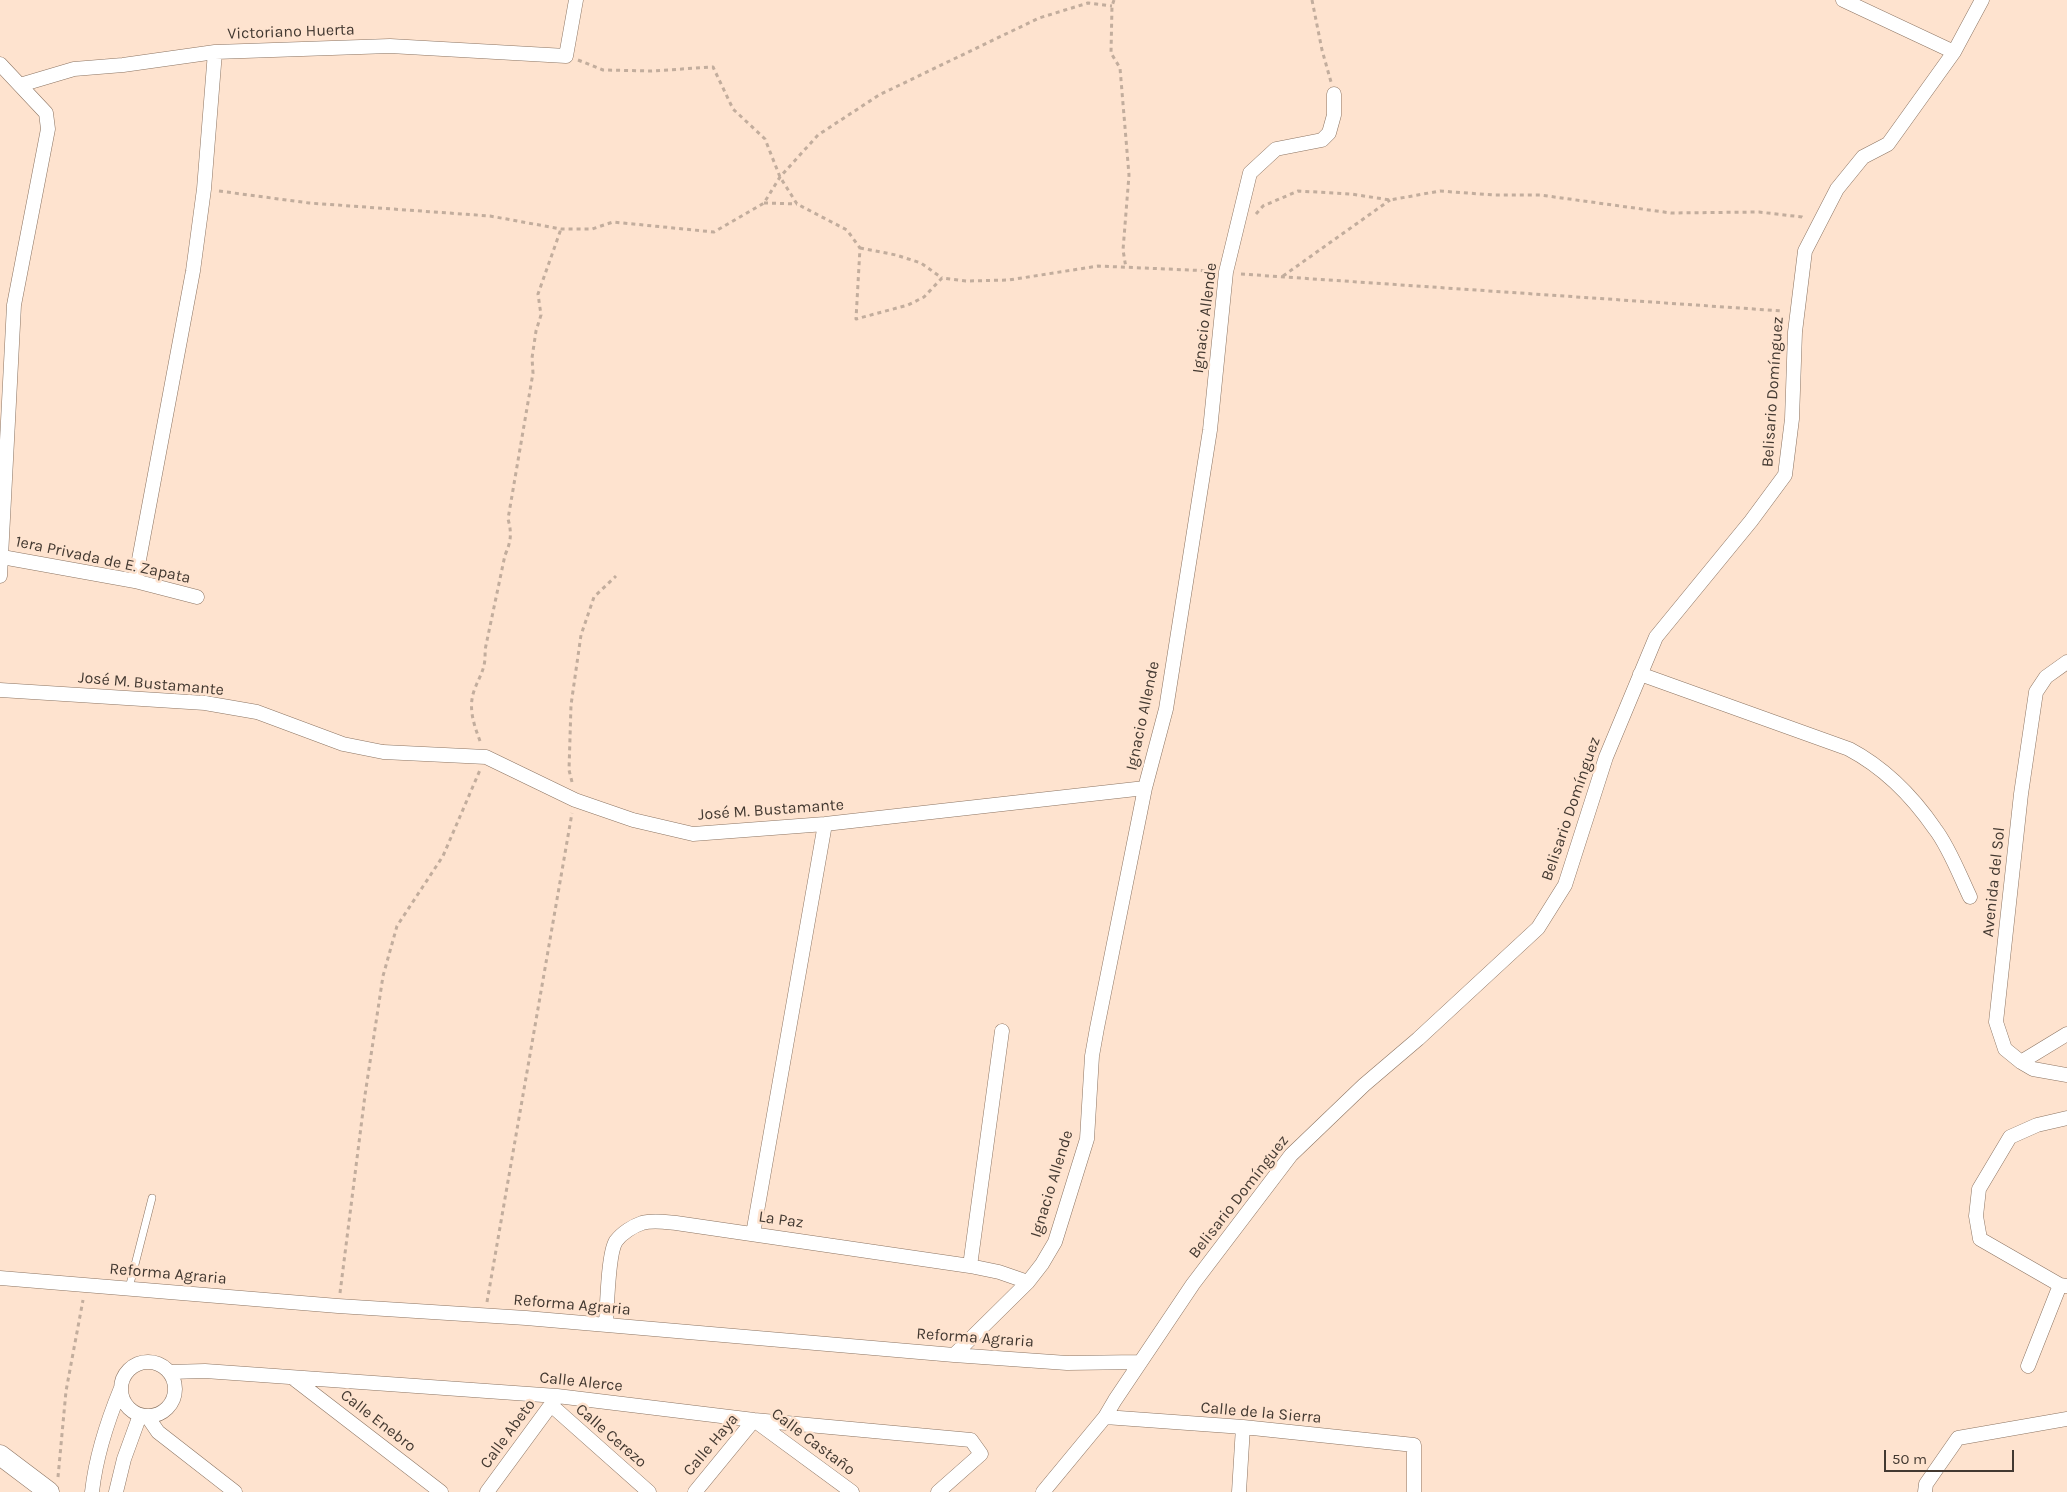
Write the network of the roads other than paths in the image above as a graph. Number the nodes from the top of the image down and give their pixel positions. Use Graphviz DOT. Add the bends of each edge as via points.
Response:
graph roads {
  1 [pos="576,0"];
  2 [pos="1843,0"];
  3 [pos="1982,0"];
  4 [pos="215,52"];
  5 [pos="1954,52"];
  6 [pos="0,64"];
  7 [pos="20,85"];
  8 [pos="1334,94"];
  9 [pos="2,557"];
  10 [pos="0,576"];
  11 [pos="135,581"];
  12 [pos="197,597"];
  13 [pos="2067,662"];
  14 [pos="1640,674"];
  15 [pos="0,690"];
  16 [pos="1145,788"];
  17 [pos="825,824"];
  18 [pos="1970,897"];
  19 [pos="1002,1031"];
  20 [pos="2067,1034"];
  21 [pos="2021,1062"];
  22 [pos="2067,1076"];
  23 [pos="2067,1118"];
  24 [pos="152,1198"];
  25 [pos="753,1234"];
  26 [pos="970,1266"];
  27 [pos="0,1278"];
  28 [pos="1028,1282"];
  29 [pos="2064,1286"];
  30 [pos="129,1288"];
  31 [pos="606,1325"];
  32 [pos="954,1355"];
  33 [pos="1140,1362"];
  34 [pos="2028,1366"];
  35 [pos="169,1372"];
  36 [pos="293,1378"];
  37 [pos="122,1387"];
  38 [pos="554,1401"];
  39 [pos="144,1416"];
  40 [pos="1105,1417"];
  41 [pos="2067,1419"];
  42 [pos="754,1420"];
  43 [pos="1243,1427"];
  44 [pos="0,1455"];
  45 [pos="53,1487"];
  46 [pos="92,1492"];
  47 [pos="116,1492"];
  48 [pos="235,1492"];
  49 [pos="441,1492"];
  50 [pos="486,1492"];
  51 [pos="649,1492"];
  52 [pos="695,1492"];
  53 [pos="852,1492"];
  54 [pos="938,1492"];
  55 [pos="1043,1492"];
  56 [pos="1239,1492"];
  57 [pos="1414,1492"];
  58 [pos="1926,1492"];
  1 -- 4 [label="street, Victoriano Huerta" via="566,56 390,46"];
  2 -- 5 [label="street"];
  3 -- 5 [label="street"];
  4 -- 7 [label="street, Victoriano Huerta" via="123,66 74,69"];
  4 -- 11 [label="street" via="204,189 192,271"];
  5 -- 14 [label="street, Belisario Domínguez" via="1888,144 1863,158 1837,190 1804,251 1785,475 1656,637"];
  6 -- 7 [label="street"];
  7 -- 9 [label="street" via="46,113 48,129 14,305"];
  8 -- 16 [label="street, Ignacio Allende" via="1334,115 1329,133 1322,140 1276,149 1250,173 1226,272 1210,430 1166,709"];
  9 -- 10 [label="street"];
  9 -- 11 [label="street, 1era Privada de E. Zapata"];
  11 -- 12 [label="street, 1era Privada de E. Zapata"];
  13 -- 21 [label="street, Avenida del Sol" via="2046,676 2036,692 2021,794 1996,1022 2005,1049"];
  14 -- 18 [label="street" via="1849,749 1870,760 1900,788 1936,830"];
  14 -- 33 [label="street, Belisario Domínguez" via="1606,757 1564,885 1538,928 1291,1155 1193,1284"];
  15 -- 17 [label="street, José M. Bustamante" via="205,703 257,712 343,744 383,752 486,757 575,800 632,820 693,834"];
  16 -- 17 [label="street, José M. Bustamante"];
  16 -- 28 [label="street, Ignacio Allende" via="1096,1028 1087,1139 1055,1242"];
  17 -- 25 [label="street"];
  19 -- 26 [label="street"];
  20 -- 21 [label="street"];
  21 -- 22 [label="street, Avenida del Sol" via="2033,1069"];
  23 -- 29 [label="street" via="2037,1125 2010,1137 1979,1189 1976,1216 1980,1239"];
  24 -- 30 [label="lane"];
  25 -- 26 [label="street, La Paz"];
  25 -- 31 [label="street, La Paz" via="656,1222 641,1223 626,1231 615,1242 612,1256"];
  26 -- 28 [label="street, La Paz"];
  27 -- 30 [label="street, Reforma Agraria"];
  28 -- 32 [label="street, Ignacio Allende"];
  29 -- 34 [label="street"];
  30 -- 31 [label="street, Reforma Agraria"];
  31 -- 32 [label="street, Reforma Agraria"];
  32 -- 33 [label="street, Reforma Agraria" via="1067,1363"];
  33 -- 40 [label="street, Belisario Domínguez"];
  35 -- 36 [label="street, Calle Alerce" via="205,1371"];
  35 -- 37 [label="street" via="161,1365 140,1363 124,1377"];
  35 -- 39 [label="street" via="174,1381 172,1402 158,1415"];
  36 -- 38 [label="street, Calle Alerce"];
  36 -- 49 [label="street, Calle Enebro"];
  37 -- 39 [label="street" via="126,1404"];
  37 -- 46 [label="street" via="100,1446"];
  38 -- 42 [label="street, Calle Alerce"];
  38 -- 50 [label="street, Calle Abeto"];
  38 -- 51 [label="street, Calle Cerezo"];
  39 -- 47 [label="street" via="124,1458"];
  39 -- 48 [label="street" via="158,1432"];
  40 -- 43 [label="street, Calle de la Sierra"];
  40 -- 55 [label="street, Belisario Domínguez"];
  41 -- 58 [label="street" via="1958,1438 1926,1484"];
  42 -- 52 [label="street, Calle Haya"];
  42 -- 53 [label="street, Calle Castaño"];
  42 -- 54 [label="street, Calle Alerce" via="971,1440 981,1454"];
  43 -- 56 [label="street"];
  43 -- 57 [label="street, Calle de la Sierra" via="1414,1445"];
  44 -- 45 [label="main road"];
}
